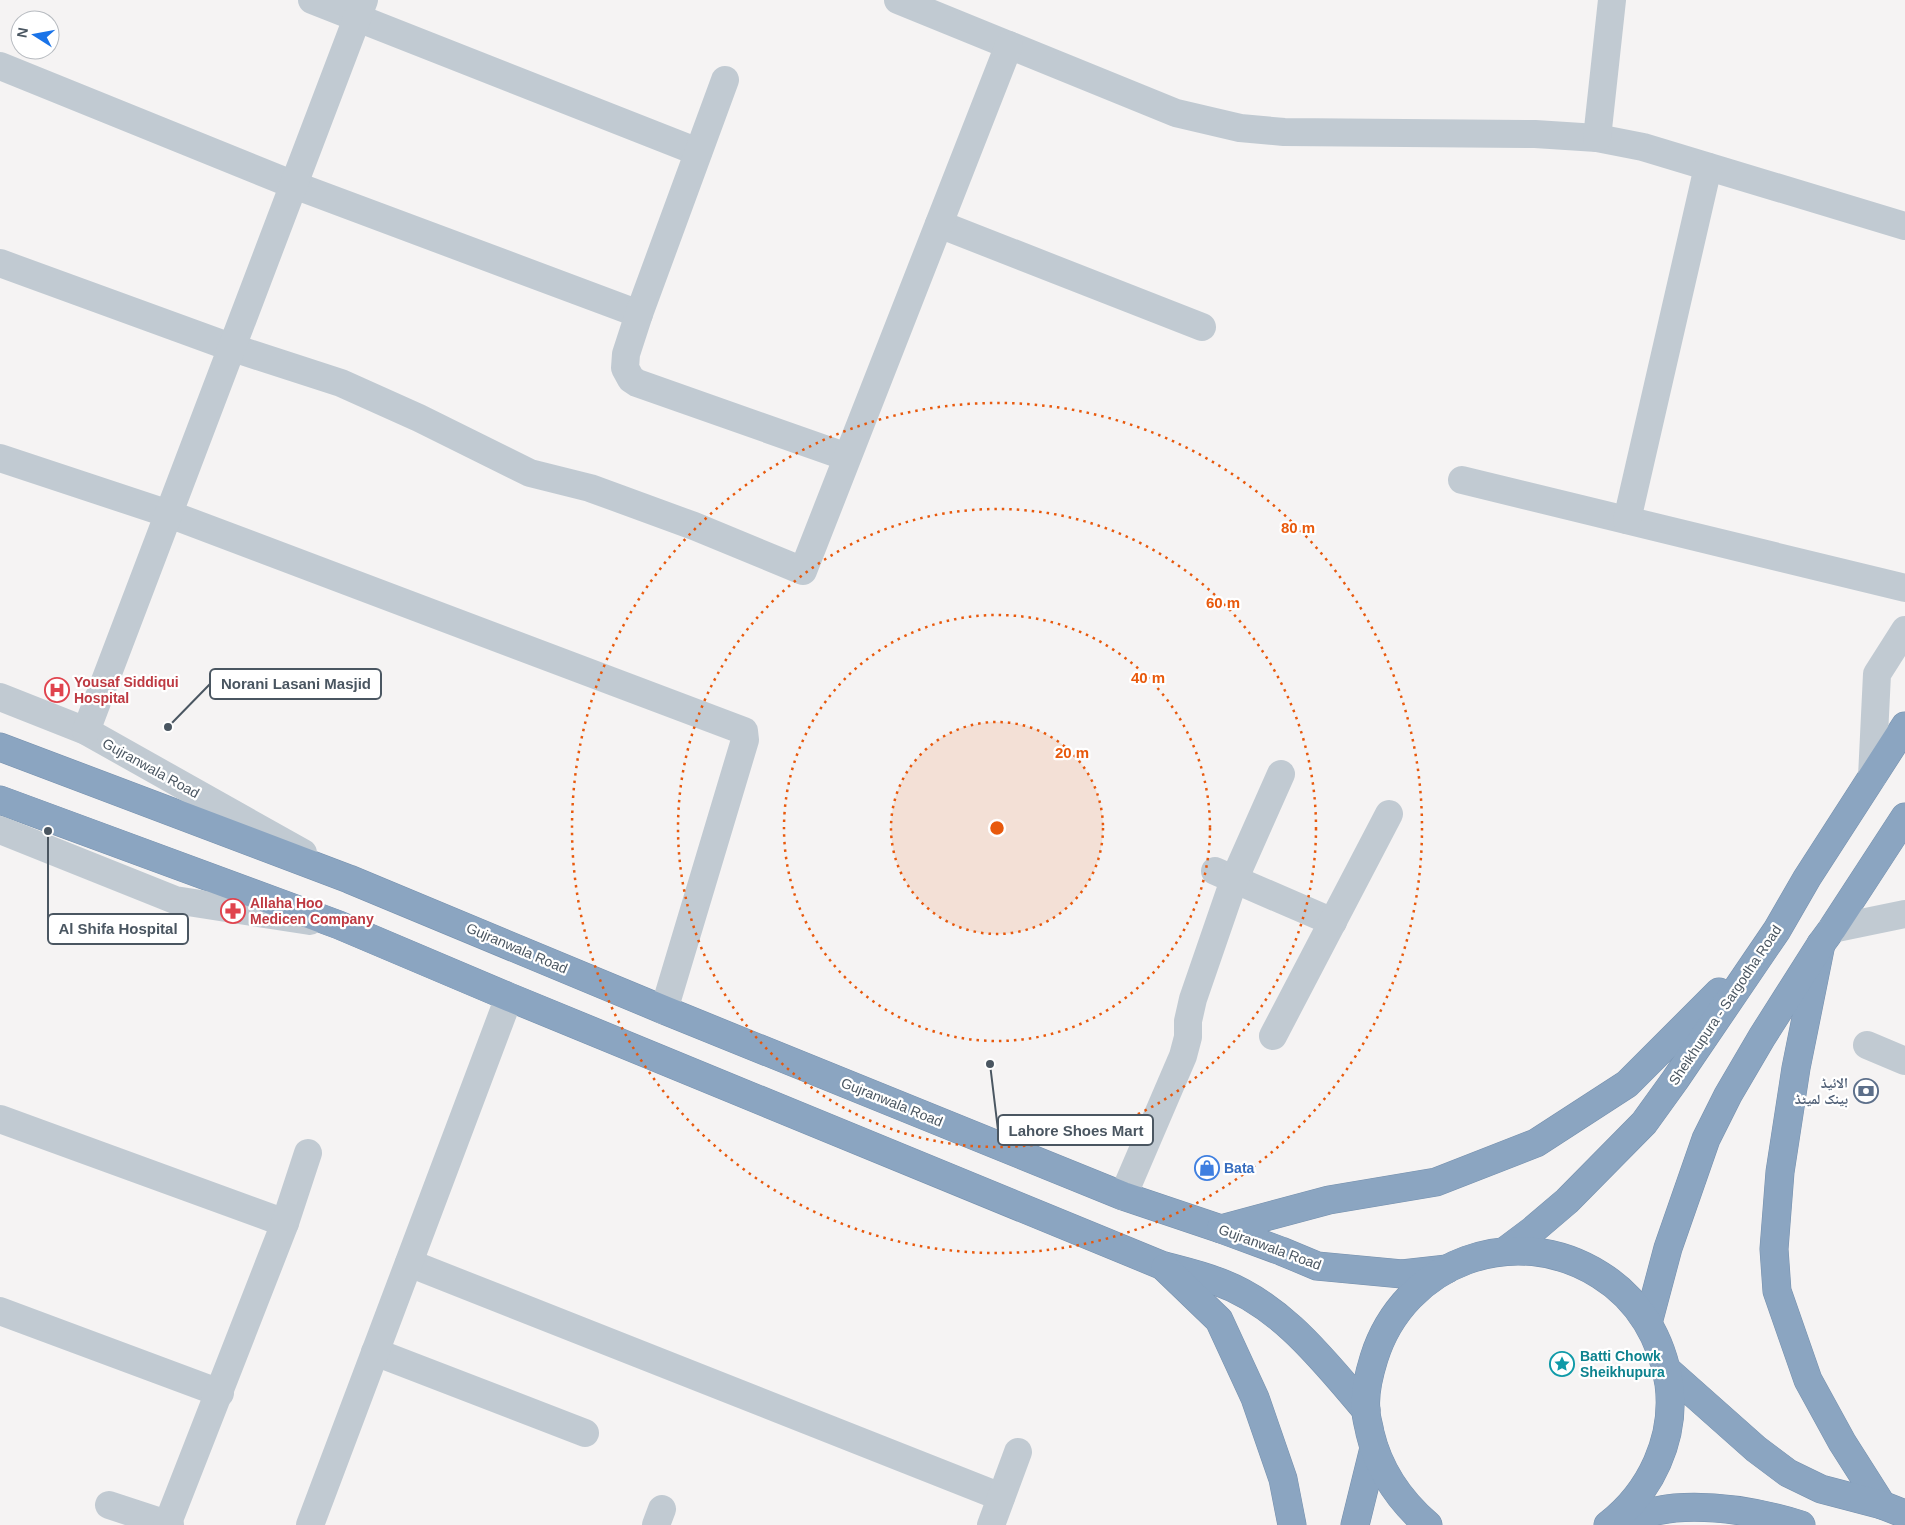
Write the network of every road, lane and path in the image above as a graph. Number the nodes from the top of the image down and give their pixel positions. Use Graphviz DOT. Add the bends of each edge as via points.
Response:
graph roads {
  1 [pos="312,0"];
  2 [pos="898,0"];
  3 [pos="1612,0"];
  4 [pos="361,9"];
  5 [pos="1009,45"];
  6 [pos="0,66"];
  7 [pos="725,80"];
  8 [pos="1597,138"];
  9 [pos="698,152"];
  10 [pos="1708,167"];
  11 [pos="294,184"];
  12 [pos="939,224"];
  13 [pos="1905,226"];
  14 [pos="0,263"];
  15 [pos="639,314"];
  16 [pos="1202,327"];
  17 [pos="233,348"];
  18 [pos="847,457"];
  19 [pos="0,458"];
  20 [pos="1462,480"];
  21 [pos="169,514"];
  22 [pos="1627,520"];
  23 [pos="1905,588"];
  24 [pos="1905,630"];
  25 [pos="0,698"];
  26 [pos="1905,726"];
  27 [pos="86,731"];
  28 [pos="0,747"];
  29 [pos="1281,774"];
  30 [pos="1872,777"];
  31 [pos="0,800"];
  32 [pos="1389,814"];
  33 [pos="1905,817"];
  34 [pos="0,830"];
  35 [pos="1224,875"];
  36 [pos="349,879"];
  37 [pos="1905,914"];
  38 [pos="1333,922"];
  39 [pos="339,925"];
  40 [pos="1777,930"];
  41 [pos="1826,936"];
  42 [pos="509,998"];
  43 [pos="664,1010"];
  44 [pos="1273,1036"];
  45 [pos="1867,1045"];
  46 [pos="1905,1061"];
  47 [pos="0,1120"];
  48 [pos="308,1153"];
  49 [pos="1123,1196"];
  50 [pos="285,1223"];
  51 [pos="1221,1229"];
  52 [pos="1505,1251"];
  53 [pos="409,1263"];
  54 [pos="1161,1265"];
  55 [pos="1447,1269"];
  56 [pos="0,1311"];
  57 [pos="1648,1322"];
  58 [pos="375,1352"];
  59 [pos="1667,1370"];
  60 [pos="220,1393"];
  61 [pos="1366,1410"];
  62 [pos="585,1432"];
  63 [pos="1374,1448"];
  64 [pos="1018,1452"];
  65 [pos="1001,1498"];
  66 [pos="109,1505"];
  67 [pos="1893,1510"];
  68 [pos="319,1522"];
  69 [pos="1612,1522"];
  70 [pos="168,1525"];
  71 [pos="991,1525"];
  72 [pos="1292,1525"];
  73 [pos="1355,1525"];
  74 [pos="1428,1525"];
  75 [pos="1801,1525"];
  1 -- 4 [label="street"];
  2 -- 5 [label="street"];
  3 -- 8 [label="street"];
  4 -- 9 [label="street"];
  4 -- 11 [label="street"];
  5 -- 8 [label="street" via="1176,113 1240,128 1284,132 1535,134"];
  5 -- 12 [label="street"];
  6 -- 11 [label="street"];
  7 -- 9 [label="street"];
  8 -- 10 [label="street" via="1644,147"];
  9 -- 15 [label="street"];
  10 -- 13 [label="street"];
  10 -- 22 [label="street"];
  11 -- 15 [label="street"];
  11 -- 17 [label="street"];
  12 -- 16 [label="street"];
  12 -- 18 [label="street"];
  14 -- 17 [label="street"];
  15 -- 18 [label="street" via="625,362 631,379"];
  17 -- 18 [label="street" via="341,383 530,473 590,488 803,571"];
  17 -- 21 [label="street"];
  19 -- 21 [label="street"];
  20 -- 22 [label="street"];
  21 -- 27 [label="street"];
  21 -- 43 [label="street" via="744,731 745,740"];
  22 -- 23 [label="street"];
  24 -- 30 [label="street" via="1877,674"];
  25 -- 27 [label="street, Gujranwala Road"];
  26 -- 30 [label="highway, Sheikhupura - Sargodha Road"];
  27 -- 36 [label="street, Gujranwala Road"];
  28 -- 36 [label="highway, Gujranwala Road"];
  29 -- 35 [label="street"];
  30 -- 40 [label="highway, Sheikhupura - Sargodha Road"];
  31 -- 39 [label="highway"];
  32 -- 38 [label="street"];
  33 -- 41 [label="highway"];
  34 -- 39 [label="street" via="175,900"];
  35 -- 38 [label="street"];
  35 -- 49 [label="street" via="1188,1021 1183,1056"];
  36 -- 43 [label="highway, Gujranwala Road"];
  37 -- 41 [label="street"];
  38 -- 44 [label="street"];
  39 -- 42 [label="highway"];
  40 -- 51 [label="highway" via="1704,1009 1627,1084 1536,1143 1436,1182 1329,1200"];
  40 -- 52 [label="highway, Sheikhupura - Sargodha Road" via="1644,1123 1567,1201"];
  41 -- 57 [label="highway" via="1728,1095 1706,1139 1668,1248"];
  41 -- 67 [label="highway" via="1796,1068 1780,1172 1774,1250 1777,1291 1808,1380 1842,1442"];
  42 -- 53 [label="street"];
  42 -- 54 [label="highway"];
  43 -- 49 [label="highway, Gujranwala Road"];
  45 -- 46 [label="street"];
  47 -- 50 [label="street"];
  48 -- 50 [label="street"];
  49 -- 51 [label="highway, Gujranwala Road"];
  50 -- 60 [label="street"];
  51 -- 55 [label="highway, Gujranwala Road" via="1317,1266 1402,1274"];
  52 -- 55 [label="highway" via="1472,1258"];
  52 -- 57 [label="highway" via="1533,1251 1587,1266 1631,1300"];
  53 -- 58 [label="street"];
  53 -- 65 [label="street"];
  54 -- 61 [label="highway" via="1218,1281 1257,1301 1286,1322"];
  54 -- 72 [label="highway" via="1219,1320 1255,1398 1283,1479"];
  55 -- 61 [label="highway" via="1425,1283 1405,1302 1390,1323 1370,1372"];
  56 -- 60 [label="street"];
  57 -- 59 [label="highway"];
  58 -- 62 [label="street"];
  58 -- 68 [label="street"];
  59 -- 67 [label="highway" via="1788,1473 1821,1488"];
  59 -- 69 [label="highway" via="1670,1418 1658,1464 1637,1497"];
  60 -- 70 [label="street"];
  61 -- 63 [label="highway"];
  63 -- 73 [label="highway"];
  63 -- 74 [label="highway" via="1396,1492"];
  64 -- 65 [label="street"];
  65 -- 71 [label="street"];
  66 -- 70 [label="street"];
  69 -- 75 [label="highway" via="1675,1508 1722,1509"];
}
